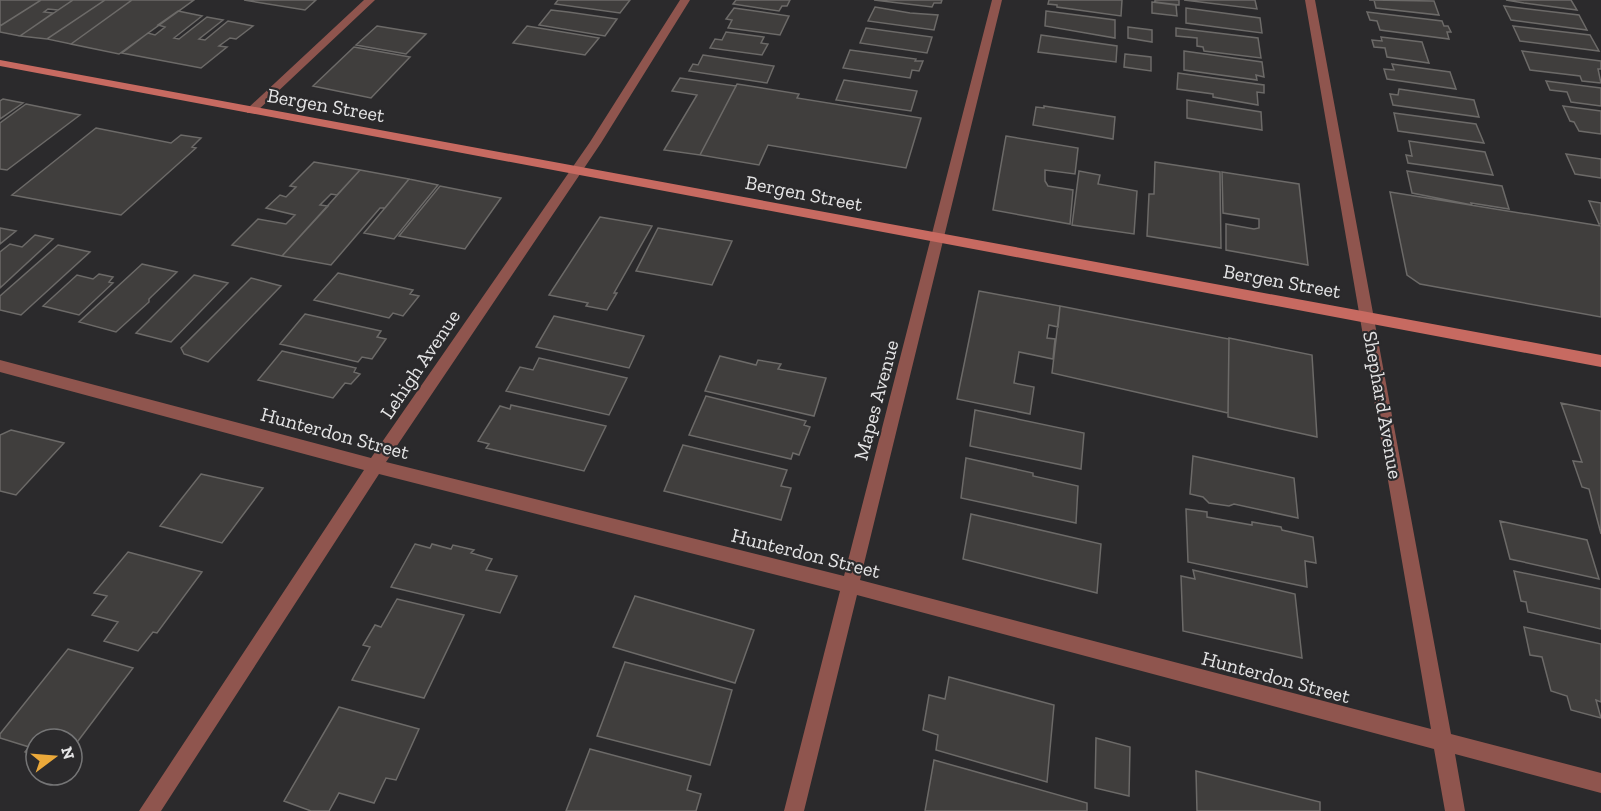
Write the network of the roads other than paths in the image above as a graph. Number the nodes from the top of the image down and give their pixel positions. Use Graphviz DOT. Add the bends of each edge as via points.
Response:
graph roads {
  1 [pos="370,0"];
  2 [pos="685,0"];
  3 [pos="997,0"];
  4 [pos="1310,0"];
  5 [pos="0,63"];
  6 [pos="251,111"];
  7 [pos="577,169"];
  8 [pos="939,238"];
  9 [pos="1368,317"];
  10 [pos="1601,361"];
  11 [pos="0,366"];
  12 [pos="375,466"];
  13 [pos="849,585"];
  14 [pos="1443,743"];
  15 [pos="1601,783"];
  16 [pos="149,811"];
  17 [pos="794,811"];
  18 [pos="1455,811"];
  1 -- 6 [label="street"];
  2 -- 7 [label="street, Lehigh Avenue"];
  3 -- 8 [label="street, Mapes Avenue"];
  4 -- 9 [label="street, Shephard Avenue"];
  5 -- 6 [label="main road, Bergen Street"];
  6 -- 7 [label="main road, Bergen Street"];
  7 -- 8 [label="main road, Bergen Street"];
  7 -- 12 [label="street, Lehigh Avenue"];
  8 -- 9 [label="main road, Bergen Street"];
  8 -- 13 [label="street, Mapes Avenue"];
  9 -- 10 [label="main road, Bergen Street"];
  9 -- 14 [label="street, Shephard Avenue"];
  11 -- 12 [label="street, Hunterdon Street"];
  12 -- 13 [label="street, Hunterdon Street"];
  12 -- 16 [label="street, Lehigh Avenue"];
  13 -- 14 [label="street, Hunterdon Street"];
  13 -- 17 [label="street, Mapes Avenue"];
  14 -- 15 [label="street, Hunterdon Street"];
  14 -- 18 [label="street, Shephard Avenue"];
}
